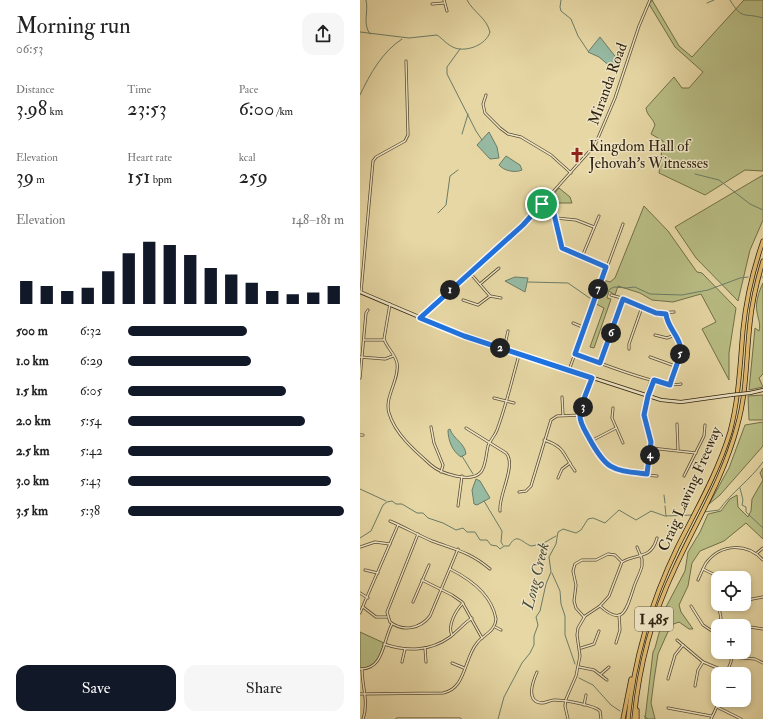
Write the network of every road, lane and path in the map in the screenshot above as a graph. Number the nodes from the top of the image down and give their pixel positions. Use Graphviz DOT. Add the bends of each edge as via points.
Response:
graph roads {
  1 [pos="444,0"];
  2 [pos="650,0"];
  3 [pos="444,3"];
  4 [pos="432,4"];
  5 [pos="447,11"];
  6 [pos="406,61"];
  7 [pos="486,95"];
  8 [pos="571,173"];
  9 [pos="542,204"];
  10 [pos="599,216"];
  11 [pos="556,218"];
  12 [pos="623,224"];
  13 [pos="594,227"];
  14 [pos="763,241"];
  15 [pos="582,257"];
  16 [pos="763,261"];
  17 [pos="606,267"];
  18 [pos="499,268"];
  19 [pos="470,273"];
  20 [pos="480,284"];
  21 [pos="360,292"];
  22 [pos="611,295"];
  23 [pos="490,296"];
  24 [pos="501,298"];
  25 [pos="623,299"];
  26 [pos="463,300"];
  27 [pos="390,304"];
  28 [pos="642,307"];
  29 [pos="368,310"];
  30 [pos="674,312"];
  31 [pos="666,314"];
  32 [pos="420,318"];
  33 [pos="573,323"];
  34 [pos="585,328"];
  35 [pos="508,331"];
  36 [pos="655,335"];
  37 [pos="675,335"];
  38 [pos="364,340"];
  39 [pos="384,340"];
  40 [pos="504,349"];
  41 [pos="629,349"];
  42 [pos="519,354"];
  43 [pos="575,354"];
  44 [pos="394,356"];
  45 [pos="361,357"];
  46 [pos="650,357"];
  47 [pos="600,363"];
  48 [pos="676,366"];
  49 [pos="569,370"];
  50 [pos="360,378"];
  51 [pos="592,378"];
  52 [pos="651,380"];
  53 [pos="654,380"];
  54 [pos="681,384"];
  55 [pos="670,385"];
  56 [pos="763,390"];
  57 [pos="647,396"];
  58 [pos="562,397"];
  59 [pos="494,398"];
  60 [pos="505,401"];
  61 [pos="514,403"];
  62 [pos="613,408"];
  63 [pos="581,414"];
  64 [pos="563,415"];
  65 [pos="677,424"];
  66 [pos="705,425"];
  67 [pos="431,427"];
  68 [pos="466,428"];
  69 [pos="616,428"];
  70 [pos="360,435"];
  71 [pos="363,435"];
  72 [pos="544,440"];
  73 [pos="591,441"];
  74 [pos="490,442"];
  75 [pos="623,443"];
  76 [pos="651,448"];
  77 [pos="678,450"];
  78 [pos="696,453"];
  79 [pos="570,463"];
  80 [pos="575,471"];
  81 [pos="441,472"];
  82 [pos="647,474"];
  83 [pos="462,476"];
  84 [pos="657,476"];
  85 [pos="684,476"];
  86 [pos="558,478"];
  87 [pos="519,492"];
  88 [pos="458,506"];
  89 [pos="500,511"];
  90 [pos="390,521"];
  91 [pos="398,524"];
  92 [pos="418,534"];
  93 [pos="657,538"];
  94 [pos="390,544"];
  95 [pos="360,547"];
  96 [pos="637,547"];
  97 [pos="763,548"];
  98 [pos="458,549"];
  99 [pos="757,554"];
  100 [pos="642,556"];
  101 [pos="763,560"];
  102 [pos="622,562"];
  103 [pos="429,564"];
  104 [pos="490,569"];
  105 [pos="703,569"];
  106 [pos="365,570"];
  107 [pos="450,570"];
  108 [pos="378,573"];
  109 [pos="711,573"];
  110 [pos="422,580"];
  111 [pos="698,580"];
  112 [pos="442,590"];
  113 [pos="360,593"];
  114 [pos="763,597"];
  115 [pos="368,598"];
  116 [pos="751,599"];
  117 [pos="413,602"];
  118 [pos="463,603"];
  119 [pos="600,606"];
  120 [pos="691,606"];
  121 [pos="363,607"];
  122 [pos="360,613"];
  123 [pos="619,615"];
  124 [pos="387,617"];
  125 [pos="584,617"];
  126 [pos="472,618"];
  127 [pos="392,624"];
  128 [pos="494,627"];
  129 [pos="751,627"];
  130 [pos="763,629"];
  131 [pos="501,630"];
  132 [pos="711,630"];
  133 [pos="599,631"];
  134 [pos="452,635"];
  135 [pos="482,638"];
  136 [pos="677,640"];
  137 [pos="616,643"];
  138 [pos="384,644"];
  139 [pos="683,645"];
  140 [pos="425,648"];
  141 [pos="580,648"];
  142 [pos="405,649"];
  143 [pos="751,659"];
  144 [pos="637,661"];
  145 [pos="402,662"];
  146 [pos="426,662"];
  147 [pos="703,662"];
  148 [pos="452,663"];
  149 [pos="763,663"];
  150 [pos="578,667"];
  151 [pos="609,667"];
  152 [pos="714,667"];
  153 [pos="464,668"];
  154 [pos="361,669"];
  155 [pos="537,672"];
  156 [pos="601,674"];
  157 [pos="668,679"];
  158 [pos="607,680"];
  159 [pos="695,686"];
  160 [pos="360,694"];
  161 [pos="364,694"];
  162 [pos="586,695"];
  163 [pos="565,702"];
  164 [pos="584,705"];
  165 [pos="717,707"];
  166 [pos="720,707"];
  167 [pos="668,708"];
  168 [pos="460,718"];
  169 [pos="711,718"];
  170 [pos="363,719"];
  171 [pos="397,719"];
  172 [pos="408,719"];
  173 [pos="429,719"];
  174 [pos="452,719"];
  175 [pos="568,719"];
  176 [pos="601,719"];
  177 [pos="623,719"];
  178 [pos="628,719"];
  179 [pos="636,719"];
  180 [pos="741,719"];
  1 -- 3 [label="street"];
  2 -- 8 [label="street, Miranda Road" via="603,130 588,154"];
  3 -- 4 [label="street"];
  3 -- 5 [label="street"];
  6 -- 21 [label="street" via="408,135 405,141 373,160"];
  7 -- 8 [label="street" via="483,104 486,113 500,128 551,155"];
  8 -- 9 [label="street, Miranda Road"];
  9 -- 11 [label="street"];
  9 -- 19 [label="street, Miranda Road" via="523,225"];
  10 -- 13 [label="street"];
  11 -- 13 [label="street" via="570,218"];
  11 -- 15 [label="street" via="562,248"];
  12 -- 17 [label="street"];
  13 -- 15 [label="street"];
  14 -- 144 [label="highway, Craig Lawing Freeway / I 485" via="747,299 734,416 723,451 654,600"];
  15 -- 17 [label="street"];
  16 -- 179 [label="highway, Craig Lawing Freeway / I 485" via="752,308 744,394 738,427 725,463 658,608 639,683"];
  17 -- 34 [label="street"];
  18 -- 20 [label="street"];
  19 -- 20 [label="street"];
  19 -- 32 [label="street, Miranda Road"];
  20 -- 23 [label="street"];
  21 -- 27 [label="main road"];
  22 -- 25 [label="street"];
  23 -- 24 [label="street"];
  23 -- 26 [label="street" via="478,305"];
  25 -- 28 [label="street"];
  25 -- 47 [label="street"];
  27 -- 32 [label="main road"];
  27 -- 39 [label="street"];
  28 -- 31 [label="street"];
  28 -- 41 [label="street"];
  29 -- 38 [label="street"];
  30 -- 31 [label="street"];
  31 -- 37 [label="street"];
  32 -- 40 [label="main road"];
  33 -- 34 [label="street"];
  34 -- 43 [label="street"];
  35 -- 40 [label="street"];
  36 -- 37 [label="street" via="667,338"];
  37 -- 48 [label="street" via="681,347"];
  38 -- 39 [label="street"];
  38 -- 45 [label="street"];
  39 -- 44 [label="street"];
  40 -- 42 [label="main road"];
  42 -- 49 [label="main road"];
  42 -- 60 [label="street"];
  43 -- 47 [label="street"];
  43 -- 49 [label="street"];
  44 -- 45 [label="street" via="386,359"];
  44 -- 81 [label="street" via="397,365 389,414 397,430 411,447"];
  45 -- 50 [label="street"];
  46 -- 48 [label="street"];
  47 -- 52 [label="street"];
  48 -- 55 [label="street"];
  49 -- 51 [label="main road"];
  51 -- 57 [label="main road"];
  51 -- 63 [label="street"];
  52 -- 53 [label="street"];
  52 -- 57 [label="street"];
  53 -- 55 [label="street"];
  53 -- 57 [label="street"];
  54 -- 55 [label="street"];
  56 -- 57 [label="main road, bridge" via="681,402"];
  57 -- 76 [label="street" via="644,417"];
  58 -- 64 [label="street"];
  59 -- 60 [label="street"];
  60 -- 61 [label="street"];
  60 -- 74 [label="street" via="496,432"];
  62 -- 69 [label="street" via="612,418"];
  63 -- 64 [label="street"];
  63 -- 73 [label="street" via="582,423"];
  64 -- 72 [label="street" via="555,416 551,420"];
  65 -- 77 [label="street"];
  66 -- 78 [label="street" via="704,436"];
  67 -- 81 [label="street" via="443,465"];
  68 -- 74 [label="street"];
  69 -- 73 [label="street"];
  69 -- 75 [label="street"];
  70 -- 71 [label="street"];
  72 -- 79 [label="street" via="560,447"];
  72 -- 87 [label="street" via="531,486 526,491"];
  73 -- 82 [label="street" via="601,459 610,467"];
  74 -- 83 [label="street" via="481,473"];
  74 -- 89 [label="street" via="506,453 510,460"];
  76 -- 77 [label="street"];
  76 -- 82 [label="street"];
  77 -- 78 [label="street"];
  78 -- 85 [label="street"];
  79 -- 80 [label="street"];
  79 -- 86 [label="street" via="562,469"];
  81 -- 83 [label="street"];
  82 -- 84 [label="street"];
  83 -- 88 [label="street"];
  90 -- 91 [label="street"];
  91 -- 92 [label="street"];
  91 -- 94 [label="street"];
  92 -- 98 [label="street"];
  92 -- 124 [label="street" via="388,608"];
  93 -- 100 [label="street" via="651,550"];
  94 -- 95 [label="street" via="373,543"];
  94 -- 108 [label="street"];
  96 -- 100 [label="street"];
  97 -- 99 [label="street"];
  98 -- 104 [label="street"];
  98 -- 107 [label="street"];
  99 -- 101 [label="street"];
  99 -- 105 [label="street" via="744,547 732,548 716,554"];
  100 -- 102 [label="street"];
  100 -- 123 [label="street" via="642,566 628,607"];
  102 -- 119 [label="street" via="611,593"];
  102 -- 125 [label="street" via="615,555 608,554 596,560 582,560 575,564 574,603"];
  103 -- 110 [label="street"];
  105 -- 109 [label="street"];
  105 -- 111 [label="street"];
  106 -- 108 [label="street"];
  107 -- 112 [label="street"];
  107 -- 128 [label="street" via="468,579 480,590 494,613"];
  108 -- 115 [label="street"];
  110 -- 112 [label="street"];
  110 -- 117 [label="street"];
  112 -- 118 [label="street"];
  112 -- 127 [label="street" via="432,614 423,623 408,628"];
  113 -- 115 [label="street"];
  114 -- 116 [label="street"];
  115 -- 121 [label="street"];
  118 -- 126 [label="street"];
  118 -- 134 [label="street" via="451,624"];
  119 -- 123 [label="street" via="608,613"];
  119 -- 125 [label="street"];
  120 -- 132 [label="street" via="703,625"];
  121 -- 122 [label="street"];
  121 -- 124 [label="street" via="376,617"];
  123 -- 137 [label="street" via="620,632"];
  124 -- 127 [label="street"];
  125 -- 141 [label="street" via="577,631"];
  126 -- 134 [label="street"];
  126 -- 135 [label="street"];
  127 -- 138 [label="street"];
  128 -- 131 [label="street"];
  128 -- 135 [label="street"];
  129 -- 130 [label="street"];
  133 -- 141 [label="street" via="594,644"];
  134 -- 140 [label="street" via="440,643"];
  135 -- 153 [label="street" via="472,649"];
  136 -- 139 [label="street"];
  138 -- 142 [label="street"];
  138 -- 154 [label="street" via="376,664"];
  139 -- 147 [label="street"];
  139 -- 157 [label="street" via="675,655"];
  140 -- 142 [label="street"];
  140 -- 146 [label="street"];
  141 -- 150 [label="street"];
  142 -- 145 [label="street"];
  143 -- 149 [label="street"];
  144 -- 177 [label="highway"];
  144 -- 178 [label="highway, Craig Lawing Freeway / I 485"];
  147 -- 152 [label="street"];
  147 -- 159 [label="street" via="698,670"];
  148 -- 153 [label="street"];
  150 -- 156 [label="street"];
  150 -- 163 [label="street"];
  151 -- 156 [label="street"];
  153 -- 161 [label="street" via="457,686 447,692"];
  154 -- 161 [label="street"];
  155 -- 163 [label="street" via="531,690 534,699 542,703 554,700"];
  156 -- 158 [label="street"];
  160 -- 161 [label="street"];
  161 -- 170 [label="street" via="366,708"];
  162 -- 164 [label="street"];
  163 -- 164 [label="street"];
  163 -- 175 [label="street"];
  164 -- 176 [label="street" via="598,709"];
  165 -- 169 [label="street"];
  166 -- 180 [label="street"];
  167 -- 169 [label="street"];
  168 -- 174 [label="street"];
  171 -- 172 [label="street"];
  172 -- 173 [label="street"];
  173 -- 174 [label="street"];
}
